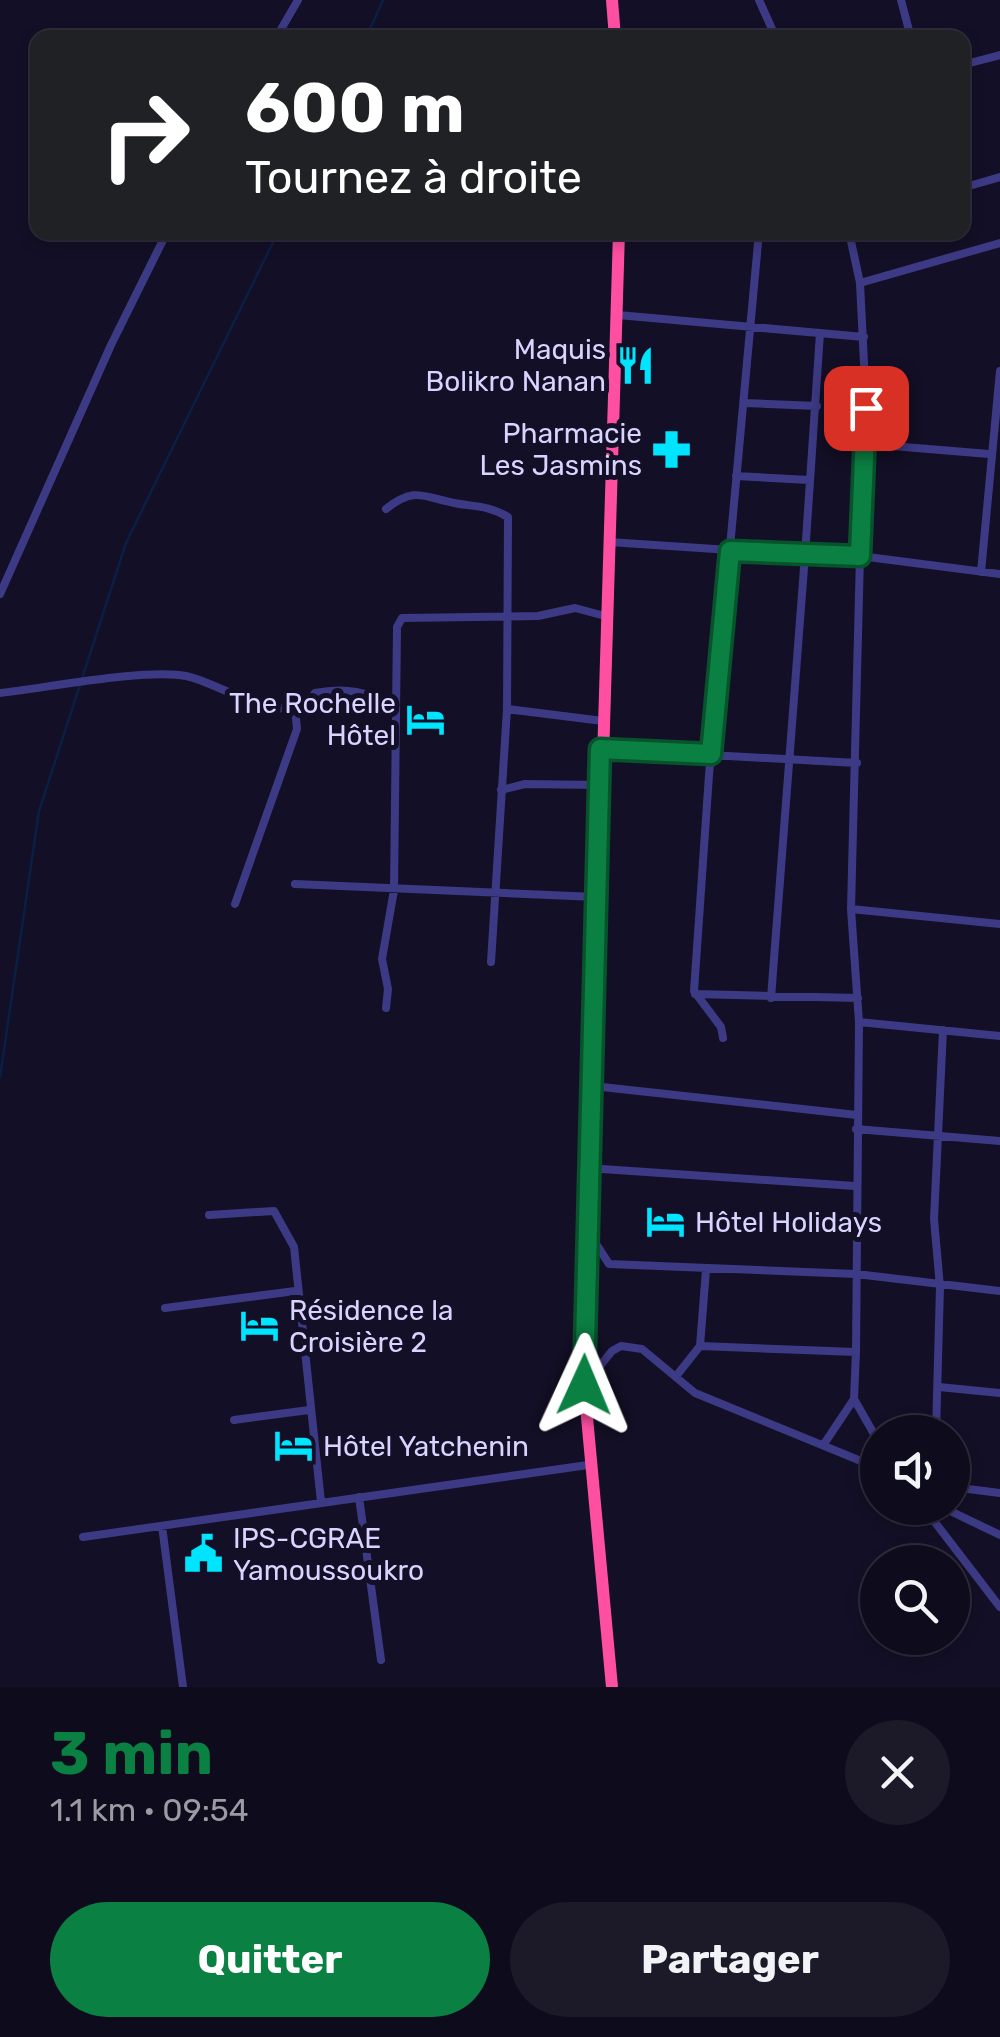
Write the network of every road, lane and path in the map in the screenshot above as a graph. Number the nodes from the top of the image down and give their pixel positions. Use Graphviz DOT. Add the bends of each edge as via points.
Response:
graph roads {
  1 [pos="298,0"];
  2 [pos="612,0"];
  3 [pos="759,0"];
  4 [pos="901,0"];
  5 [pos="281,30"];
  6 [pos="614,30"];
  7 [pos="772,30"];
  8 [pos="909,30"];
  9 [pos="1000,55"];
  10 [pos="970,63"];
  11 [pos="1000,177"];
  12 [pos="970,186"];
  13 [pos="163,240"];
  14 [pos="619,240"];
  15 [pos="758,240"];
  16 [pos="850,240"];
  17 [pos="1000,244"];
  18 [pos="860,283"];
  19 [pos="618,315"];
  20 [pos="750,330"];
  21 [pos="820,333"];
  22 [pos="864,337"];
  23 [pos="1000,371"];
  24 [pos="745,402"];
  25 [pos="817,406"];
  26 [pos="868,444"];
  27 [pos="989,454"];
  28 [pos="736,476"];
  29 [pos="809,480"];
  30 [pos="986,490"];
  31 [pos="1000,490"];
  32 [pos="386,509"];
  33 [pos="609,542"];
  34 [pos="730,551"];
  35 [pos="805,555"];
  36 [pos="860,556"];
  37 [pos="981,572"];
  38 [pos="1000,574"];
  39 [pos="0,594"];
  40 [pos="506,614"];
  41 [pos="605,616"];
  42 [pos="0,693"];
  43 [pos="395,706"];
  44 [pos="295,708"];
  45 [pos="507,709"];
  46 [pos="603,720"];
  47 [pos="600,749"];
  48 [pos="711,754"];
  49 [pos="786,760"];
  50 [pos="857,762"];
  51 [pos="600,785"];
  52 [pos="501,790"];
  53 [pos="295,884"];
  54 [pos="394,890"];
  55 [pos="496,893"];
  56 [pos="596,897"];
  57 [pos="236,904"];
  58 [pos="851,909"];
  59 [pos="1000,924"];
  60 [pos="491,962"];
  61 [pos="695,994"];
  62 [pos="771,998"];
  63 [pos="858,998"];
  64 [pos="386,1008"];
  65 [pos="859,1022"];
  66 [pos="943,1030"];
  67 [pos="1000,1036"];
  68 [pos="724,1038"];
  69 [pos="590,1086"];
  70 [pos="857,1115"];
  71 [pos="856,1129"];
  72 [pos="941,1136"];
  73 [pos="1000,1142"];
  74 [pos="588,1168"];
  75 [pos="854,1186"];
  76 [pos="209,1216"];
  77 [pos="586,1228"];
  78 [pos="706,1270"];
  79 [pos="856,1274"];
  80 [pos="940,1287"];
  81 [pos="1000,1290"];
  82 [pos="296,1291"];
  83 [pos="166,1308"];
  84 [pos="700,1346"];
  85 [pos="856,1352"];
  86 [pos="677,1375"];
  87 [pos="584,1385"];
  88 [pos="938,1387"];
  89 [pos="1000,1393"];
  90 [pos="854,1398"];
  91 [pos="308,1410"];
  92 [pos="863,1415"];
  93 [pos="937,1415"];
  94 [pos="234,1420"];
  95 [pos="824,1444"];
  96 [pos="860,1460"];
  97 [pos="588,1464"];
  98 [pos="970,1489"];
  99 [pos="1000,1493"];
  100 [pos="359,1497"];
  101 [pos="321,1502"];
  102 [pos="970,1521"];
  103 [pos="937,1525"];
  104 [pos="162,1526"];
  105 [pos="1000,1535"];
  106 [pos="83,1537"];
  107 [pos="1000,1607"];
  108 [pos="380,1660"];
  109 [pos="183,1687"];
  110 [pos="612,1687"];
  1 -- 5 [label="street"];
  2 -- 6 [label="highway"];
  3 -- 7 [label="street"];
  4 -- 8 [label="street"];
  9 -- 10 [label="street"];
  11 -- 12 [label="street"];
  13 -- 39 [label="street"];
  14 -- 19 [label="highway"];
  15 -- 20 [label="street"];
  16 -- 18 [label="street"];
  17 -- 18 [label="street"];
  18 -- 22 [label="street"];
  19 -- 20 [label="street"];
  19 -- 33 [label="highway"];
  20 -- 21 [label="street"];
  20 -- 24 [label="street"];
  21 -- 22 [label="street"];
  21 -- 25 [label="street"];
  22 -- 26 [label="street"];
  23 -- 27 [label="street"];
  24 -- 25 [label="street"];
  24 -- 28 [label="street"];
  25 -- 29 [label="street"];
  26 -- 27 [label="street"];
  26 -- 36 [label="street"];
  27 -- 30 [label="street"];
  28 -- 29 [label="street"];
  28 -- 34 [label="street"];
  29 -- 35 [label="street"];
  30 -- 31 [label="street"];
  30 -- 37 [label="street"];
  32 -- 40 [label="street" via="428,492 452,503 487,504 508,516"];
  33 -- 34 [label="street"];
  33 -- 41 [label="highway"];
  34 -- 35 [label="street"];
  34 -- 48 [label="street"];
  35 -- 36 [label="street"];
  35 -- 49 [label="street"];
  36 -- 37 [label="street"];
  36 -- 50 [label="street"];
  37 -- 38 [label="street"];
  40 -- 41 [label="street" via="575,608"];
  40 -- 43 [label="street" via="402,618"];
  40 -- 45 [label="street"];
  41 -- 46 [label="highway"];
  42 -- 44 [label="street" via="174,674 276,708"];
  43 -- 44 [label="street" via="363,690 339,688 315,693"];
  43 -- 54 [label="street"];
  44 -- 57 [label="street" via="297,729"];
  45 -- 46 [label="street"];
  45 -- 52 [label="street"];
  46 -- 47 [label="highway"];
  47 -- 48 [label="street"];
  47 -- 51 [label="highway"];
  48 -- 49 [label="street"];
  48 -- 61 [label="street"];
  49 -- 50 [label="street"];
  49 -- 62 [label="street"];
  50 -- 58 [label="street"];
  51 -- 52 [label="street"];
  51 -- 56 [label="highway"];
  52 -- 55 [label="street"];
  53 -- 54 [label="street"];
  54 -- 55 [label="street"];
  54 -- 64 [label="street" via="382,959"];
  55 -- 56 [label="street"];
  55 -- 60 [label="street"];
  56 -- 69 [label="highway"];
  58 -- 59 [label="street"];
  58 -- 63 [label="street"];
  61 -- 62 [label="street"];
  61 -- 68 [label="street"];
  62 -- 63 [label="street"];
  63 -- 65 [label="street"];
  65 -- 66 [label="street"];
  65 -- 70 [label="street"];
  66 -- 67 [label="street"];
  66 -- 72 [label="street"];
  69 -- 70 [label="street"];
  69 -- 74 [label="highway"];
  70 -- 71 [label="street"];
  71 -- 72 [label="street"];
  71 -- 75 [label="street"];
  72 -- 73 [label="street"];
  72 -- 80 [label="street" via="934,1219"];
  74 -- 75 [label="street"];
  74 -- 77 [label="highway"];
  75 -- 79 [label="street"];
  76 -- 82 [label="street" via="274,1210 294,1247"];
  77 -- 78 [label="street" via="609,1264"];
  77 -- 87 [label="highway"];
  78 -- 79 [label="street"];
  78 -- 84 [label="street"];
  79 -- 80 [label="street"];
  79 -- 85 [label="street"];
  80 -- 81 [label="street"];
  80 -- 88 [label="street"];
  82 -- 83 [label="street"];
  82 -- 91 [label="street"];
  84 -- 85 [label="street"];
  84 -- 86 [label="street"];
  85 -- 90 [label="street"];
  86 -- 87 [label="street" via="652,1354 621,1346"];
  86 -- 95 [label="street" via="696,1393"];
  87 -- 97 [label="highway"];
  88 -- 89 [label="street"];
  88 -- 93 [label="street"];
  90 -- 92 [label="street"];
  90 -- 95 [label="street"];
  91 -- 94 [label="street"];
  91 -- 101 [label="street"];
  95 -- 96 [label="street"];
  97 -- 100 [label="street"];
  97 -- 110 [label="highway"];
  98 -- 99 [label="street"];
  100 -- 101 [label="street"];
  100 -- 108 [label="street"];
  101 -- 104 [label="street"];
  102 -- 105 [label="street"];
  103 -- 107 [label="street"];
  104 -- 106 [label="street"];
  104 -- 109 [label="street"];
}
